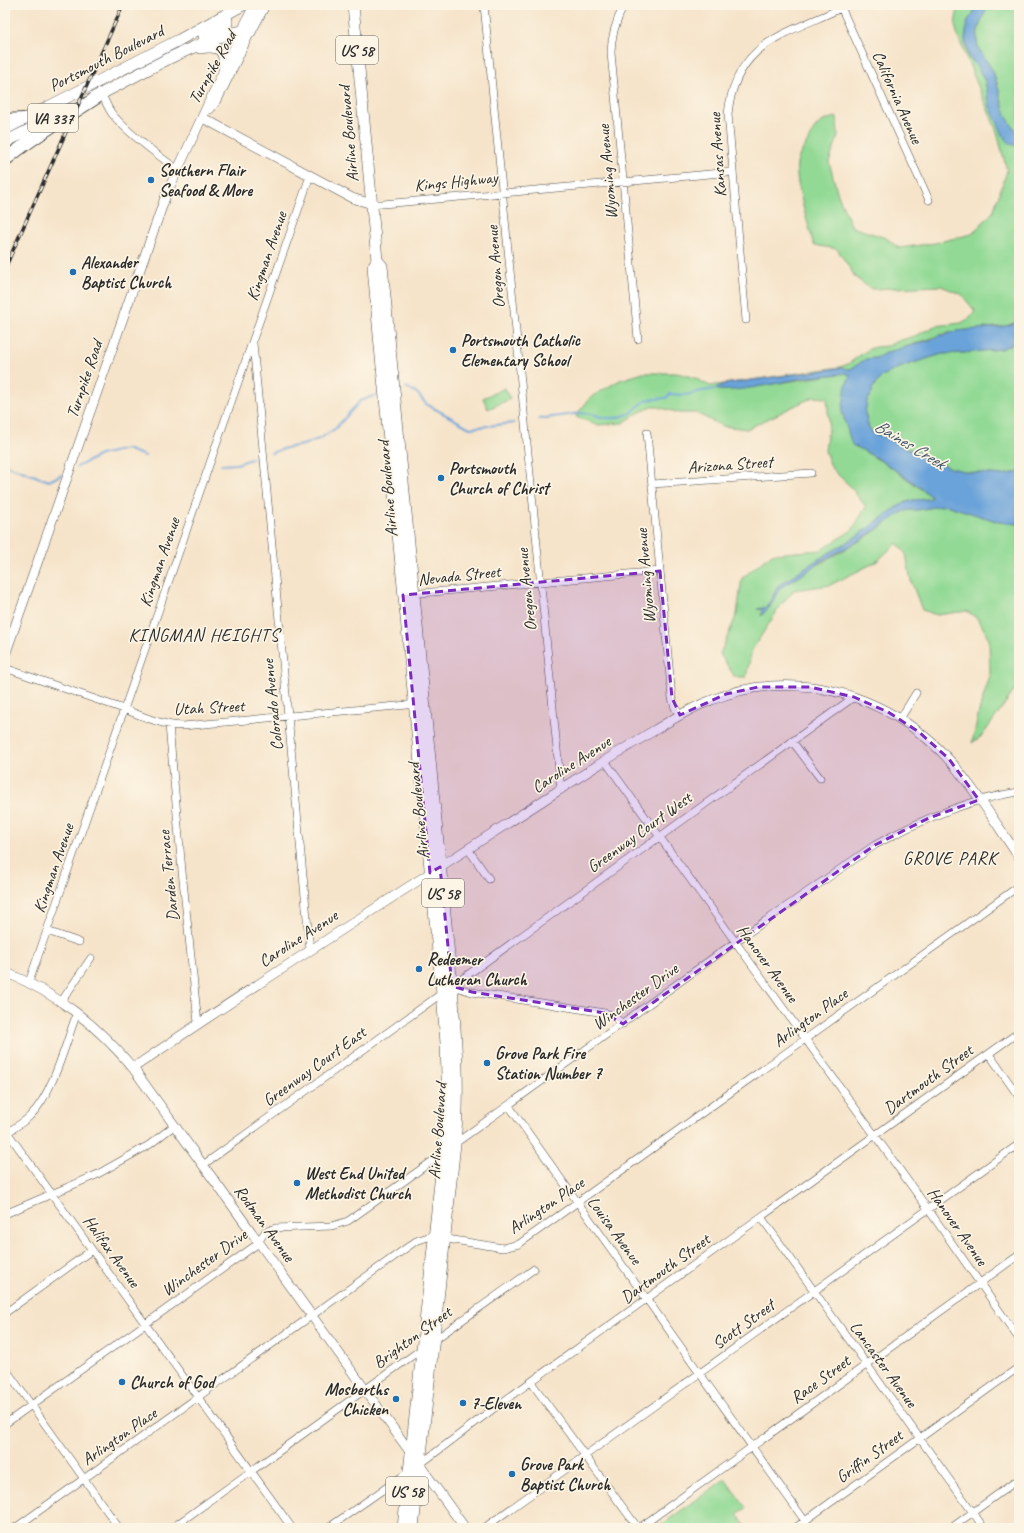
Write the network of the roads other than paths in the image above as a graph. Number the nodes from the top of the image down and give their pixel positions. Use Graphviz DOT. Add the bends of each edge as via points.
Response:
graph roads {
  1 [pos="243,5"];
  2 [pos="254,5"];
  3 [pos="264,5"];
  4 [pos="353,5"];
  5 [pos="484,5"];
  6 [pos="624,5"];
  7 [pos="843,6"];
  8 [pos="225,16"];
  9 [pos="246,31"];
  10 [pos="188,50"];
  11 [pos="172,56"];
  12 [pos="224,71"];
  13 [pos="102,94"];
  14 [pos="202,118"];
  15 [pos="24,119"];
  16 [pos="5,120"];
  17 [pos="5,129"];
  18 [pos="5,142"];
  19 [pos="5,160"];
  20 [pos="177,170"];
  21 [pos="732,172"];
  22 [pos="310,176"];
  23 [pos="623,182"];
  24 [pos="503,193"];
  25 [pos="929,200"];
  26 [pos="372,204"];
  27 [pos="746,320"];
  28 [pos="638,338"];
  29 [pos="252,339"];
  30 [pos="647,433"];
  31 [pos="811,473"];
  32 [pos="652,484"];
  33 [pos="660,571"];
  34 [pos="540,582"];
  35 [pos="409,595"];
  36 [pos="5,655"];
  37 [pos="5,668"];
  38 [pos="916,693"];
  39 [pos="854,697"];
  40 [pos="419,704"];
  41 [pos="123,709"];
  42 [pos="680,715"];
  43 [pos="289,717"];
  44 [pos="900,719"];
  45 [pos="169,725"];
  46 [pos="792,741"];
  47 [pos="605,761"];
  48 [pos="820,778"];
  49 [pos="561,790"];
  50 [pos="1019,792"];
  51 [pos="979,800"];
  52 [pos="659,836"];
  53 [pos="468,849"];
  54 [pos="1019,857"];
  55 [pos="440,867"];
  56 [pos="430,873"];
  57 [pos="489,879"];
  58 [pos="1019,886"];
  59 [pos="47,930"];
  60 [pos="79,942"];
  61 [pos="735,942"];
  62 [pos="310,950"];
  63 [pos="91,958"];
  64 [pos="5,972"];
  65 [pos="29,982"];
  66 [pos="452,986"];
  67 [pos="442,992"];
  68 [pos="61,1002"];
  69 [pos="77,1013"];
  70 [pos="198,1023"];
  71 [pos="623,1024"];
  72 [pos="1019,1032"];
  73 [pos="805,1039"];
  74 [pos="989,1054"];
  75 [pos="133,1068"];
  76 [pos="1019,1097"];
  77 [pos="509,1106"];
  78 [pos="175,1125"];
  79 [pos="6,1130"];
  80 [pos="875,1136"];
  81 [pos="455,1144"];
  82 [pos="1019,1144"];
  83 [pos="444,1152"];
  84 [pos="203,1165"];
  85 [pos="52,1194"];
  86 [pos="577,1202"];
  87 [pos="928,1209"];
  88 [pos="5,1214"];
  89 [pos="761,1217"];
  90 [pos="440,1238"];
  91 [pos="259,1242"];
  92 [pos="92,1250"];
  93 [pos="1019,1256"];
  94 [pos="534,1269"];
  95 [pos="980,1284"];
  96 [pos="813,1292"];
  97 [pos="646,1299"];
  98 [pos="5,1313"];
  99 [pos="312,1316"];
  100 [pos="145,1324"];
  101 [pos="1019,1339"];
  102 [pos="434,1340"];
  103 [pos="422,1349"];
  104 [pos="866,1365"];
  105 [pos="1019,1367"];
  106 [pos="5,1368"];
  107 [pos="699,1373"];
  108 [pos="531,1382"];
  109 [pos="365,1390"];
  110 [pos="198,1398"];
  111 [pos="32,1405"];
  112 [pos="5,1424"];
  113 [pos="920,1438"];
  114 [pos="752,1447"];
  115 [pos="411,1453"];
  116 [pos="584,1456"];
  117 [pos="420,1465"];
  118 [pos="251,1471"];
  119 [pos="409,1471"];
  120 [pos="84,1479"];
  121 [pos="1019,1480"];
  122 [pos="972,1513"];
  123 [pos="805,1521"];
  124 [pos="14,1528"];
  125 [pos="119,1528"];
  126 [pos="172,1528"];
  127 [pos="292,1528"];
  128 [pos="328,1528"];
  129 [pos="403,1528"];
  130 [pos="413,1528"];
  131 [pos="465,1528"];
  132 [pos="484,1528"];
  133 [pos="639,1528"];
  134 [pos="795,1528"];
  135 [pos="810,1528"];
  136 [pos="951,1528"];
  137 [pos="984,1528"];
  1 -- 8 [label="main road, Portsmouth Boulevard"];
  2 -- 9 [label="street"];
  3 -- 9 [label="main road"];
  4 -- 26 [label="main road, Airline Boulevard / US 58"];
  5 -- 24 [label="street, Oregon Avenue"];
  6 -- 23 [label="street, Wyoming Avenue" via="613,32 611,53"];
  7 -- 21 [label="street, Kansas Avenue" via="770,40 744,65 732,89 728,108"];
  7 -- 25 [label="street, California Avenue"];
  8 -- 11 [label="main road" via="227,23"];
  8 -- 15 [label="main road, Portsmouth Boulevard"];
  9 -- 10 [label="main road, Portsmouth Boulevard"];
  9 -- 12 [label="street, Turnpike Road"];
  9 -- 14 [label="street, Turnpike Road" via="217,100"];
  10 -- 11 [label="main road, Portsmouth Boulevard"];
  10 -- 12 [label="main road" via="208,46 218,48 224,55"];
  11 -- 13 [label="main road, Portsmouth Boulevard"];
  12 -- 14 [label="street, Turnpike Road"];
  13 -- 18 [label="main road, Portsmouth Boulevard / VA 337"];
  13 -- 19 [label="highway" via="47,128"];
  13 -- 20 [label="street" via="114,116"];
  14 -- 20 [label="street, Turnpike Road"];
  14 -- 22 [label="street, Kings Highway"];
  15 -- 16 [label="highway"];
  15 -- 17 [label="main road, Portsmouth Boulevard / VA 337"];
  20 -- 36 [label="street, Turnpike Road" via="156,221"];
  21 -- 23 [label="street, Kings Highway"];
  21 -- 27 [label="street, Kansas Avenue"];
  22 -- 26 [label="street, Kings Highway" via="352,198"];
  22 -- 29 [label="street, Kingman Avenue"];
  23 -- 24 [label="street, Kings Highway"];
  23 -- 28 [label="street, Wyoming Avenue"];
  24 -- 26 [label="street, Kings Highway"];
  24 -- 34 [label="street, Oregon Avenue"];
  26 -- 35 [label="main road, Airline Boulevard / US 58" via="377,260 382,266 385,346"];
  29 -- 41 [label="street, Kingman Avenue"];
  29 -- 43 [label="street, Colorado Avenue"];
  30 -- 32 [label="street, Wyoming Avenue"];
  31 -- 32 [label="street, Arizona Street"];
  32 -- 33 [label="street, Wyoming Avenue"];
  33 -- 34 [label="street, Nevada Street"];
  33 -- 42 [label="street, Wyoming Avenue" via="672,698"];
  34 -- 35 [label="street, Nevada Street"];
  34 -- 49 [label="street, Oregon Avenue"];
  35 -- 40 [label="main road, Airline Boulevard / US 58"];
  37 -- 41 [label="street, Utah Street"];
  38 -- 44 [label="street"];
  39 -- 42 [label="street, Caroline Avenue" via="810,687 758,687 726,694"];
  39 -- 44 [label="street, Caroline Avenue"];
  39 -- 46 [label="street, Greenway Court West"];
  40 -- 43 [label="street, Utah Street"];
  40 -- 55 [label="main road, Airline Boulevard / US 58"];
  40 -- 56 [label="main road, Airline Boulevard / US 58"];
  41 -- 45 [label="street, Utah Street"];
  41 -- 59 [label="street, Kingman Avenue"];
  42 -- 47 [label="street, Caroline Avenue"];
  43 -- 45 [label="street, Utah Street"];
  43 -- 62 [label="street, Colorado Avenue"];
  44 -- 51 [label="street, Caroline Avenue" via="949,759"];
  45 -- 70 [label="street, Darden Terrace"];
  46 -- 48 [label="street"];
  46 -- 52 [label="street, Greenway Court West"];
  47 -- 49 [label="street, Caroline Avenue"];
  47 -- 52 [label="street, Hanover Avenue"];
  49 -- 53 [label="street, Caroline Avenue"];
  50 -- 51 [label="street, Winchester Drive"];
  51 -- 54 [label="street, Caroline Avenue"];
  51 -- 61 [label="street, Winchester Drive" via="929,818 875,845"];
  52 -- 61 [label="street, Hanover Avenue"];
  52 -- 66 [label="street, Greenway Court West"];
  53 -- 55 [label="street, Caroline Avenue"];
  53 -- 57 [label="street"];
  55 -- 56 [label="street, Caroline Avenue"];
  55 -- 66 [label="main road, Airline Boulevard / US 58"];
  56 -- 62 [label="street, Caroline Avenue"];
  56 -- 67 [label="main road, Airline Boulevard / US 58"];
  58 -- 73 [label="street, Arlington Place"];
  59 -- 60 [label="street"];
  59 -- 65 [label="street, Kingman Avenue"];
  61 -- 71 [label="street, Winchester Drive"];
  61 -- 73 [label="street, Hanover Avenue"];
  62 -- 70 [label="street, Caroline Avenue"];
  63 -- 68 [label="street"];
  64 -- 65 [label="street, Rodman Avenue"];
  65 -- 68 [label="street, Rodman Avenue"];
  66 -- 67 [label="street, Greenway Court West"];
  66 -- 71 [label="street" via="472,992 605,1013"];
  66 -- 81 [label="main road, Airline Boulevard / US 58" via="458,1067"];
  67 -- 83 [label="main road, Airline Boulevard / US 58" via="448,1075"];
  67 -- 84 [label="street, Greenway Court East"];
  68 -- 69 [label="street, Rodman Avenue"];
  69 -- 75 [label="street, Rodman Avenue" via="102,1034"];
  69 -- 79 [label="street" via="45,1097 31,1115"];
  70 -- 75 [label="street, Caroline Avenue"];
  71 -- 77 [label="street, Winchester Drive"];
  72 -- 74 [label="street, Dartmouth Street"];
  73 -- 80 [label="street, Hanover Avenue"];
  73 -- 86 [label="street, Arlington Place"];
  74 -- 76 [label="street"];
  74 -- 80 [label="street, Dartmouth Street"];
  75 -- 78 [label="street, Rodman Avenue"];
  77 -- 81 [label="street, Winchester Drive"];
  77 -- 86 [label="street, Louisa Avenue"];
  78 -- 84 [label="street, Rodman Avenue"];
  78 -- 85 [label="street" via="123,1161"];
  79 -- 85 [label="street, Halifax Avenue"];
  80 -- 87 [label="street, Hanover Avenue"];
  80 -- 89 [label="street, Dartmouth Street"];
  81 -- 83 [label="street, Winchester Drive"];
  81 -- 90 [label="main road, Airline Boulevard / US 58"];
  82 -- 87 [label="street, Scott Street"];
  83 -- 90 [label="main road, Airline Boulevard / US 58"];
  83 -- 91 [label="street, Winchester Drive" via="348,1221 332,1226 275,1228 265,1232"];
  84 -- 91 [label="street, Rodman Avenue"];
  85 -- 88 [label="street"];
  85 -- 92 [label="street, Halifax Avenue"];
  86 -- 90 [label="street, Arlington Place" via="511,1247"];
  86 -- 97 [label="street, Louisa Avenue"];
  87 -- 95 [label="street, Hanover Avenue"];
  87 -- 96 [label="street, Scott Street"];
  89 -- 96 [label="street, Lancaster Avenue"];
  89 -- 97 [label="street, Dartmouth Street"];
  90 -- 99 [label="street, Arlington Place" via="416,1241"];
  90 -- 102 [label="main road, Airline Boulevard / US 58"];
  90 -- 103 [label="main road, Airline Boulevard / US 58"];
  91 -- 99 [label="street, Rodman Avenue"];
  91 -- 100 [label="street, Winchester Drive"];
  92 -- 98 [label="street"];
  92 -- 100 [label="street, Halifax Avenue"];
  93 -- 95 [label="street, Race Street"];
  94 -- 102 [label="street, Brighton Street"];
  95 -- 101 [label="street, Hanover Avenue"];
  95 -- 104 [label="street, Race Street"];
  96 -- 104 [label="street, Lancaster Avenue"];
  96 -- 107 [label="street, Scott Street"];
  97 -- 107 [label="street, Louisa Avenue"];
  97 -- 108 [label="street, Dartmouth Street"];
  99 -- 109 [label="street, Rodman Avenue"];
  99 -- 110 [label="street, Arlington Place"];
  100 -- 110 [label="street, Halifax Avenue"];
  100 -- 111 [label="street, Winchester Drive"];
  102 -- 103 [label="street, Brighton Street"];
  102 -- 117 [label="main road, Airline Boulevard / US 58"];
  103 -- 109 [label="street, Brighton Street"];
  103 -- 115 [label="main road, Airline Boulevard / US 58"];
  104 -- 113 [label="street, Lancaster Avenue"];
  104 -- 114 [label="street, Race Street"];
  105 -- 113 [label="street, Griffin Street"];
  106 -- 111 [label="street"];
  107 -- 114 [label="street, Louisa Avenue"];
  107 -- 116 [label="street, Scott Street"];
  108 -- 116 [label="street"];
  108 -- 117 [label="street, Dartmouth Street"];
  109 -- 115 [label="street, Rodman Avenue"];
  109 -- 118 [label="street, Brighton Street"];
  110 -- 118 [label="street, Halifax Avenue"];
  110 -- 120 [label="street, Arlington Place"];
  111 -- 112 [label="street, Winchester Drive"];
  111 -- 120 [label="street"];
  113 -- 122 [label="street, Lancaster Avenue"];
  113 -- 123 [label="street, Griffin Street"];
  114 -- 123 [label="street, Louisa Avenue"];
  114 -- 133 [label="street, Race Street"];
  115 -- 117 [label="street, Rodman Avenue"];
  115 -- 119 [label="main road, Airline Boulevard / US 58"];
  116 -- 132 [label="street, Scott Street"];
  116 -- 133 [label="street"];
  117 -- 119 [label="street, Dartmouth Street"];
  117 -- 130 [label="main road, Airline Boulevard / US 58"];
  117 -- 131 [label="street, Rodman Avenue"];
  118 -- 126 [label="street, Brighton Street"];
  118 -- 127 [label="street, Halifax Avenue"];
  119 -- 128 [label="street, Dartmouth Street"];
  119 -- 129 [label="main road, Airline Boulevard / US 58"];
  120 -- 124 [label="street, Arlington Place"];
  120 -- 125 [label="street"];
  121 -- 122 [label="street"];
  122 -- 136 [label="street"];
  122 -- 137 [label="street, Lancaster Avenue"];
  123 -- 134 [label="street, Griffin Street"];
  123 -- 135 [label="street, Louisa Avenue"];
}
